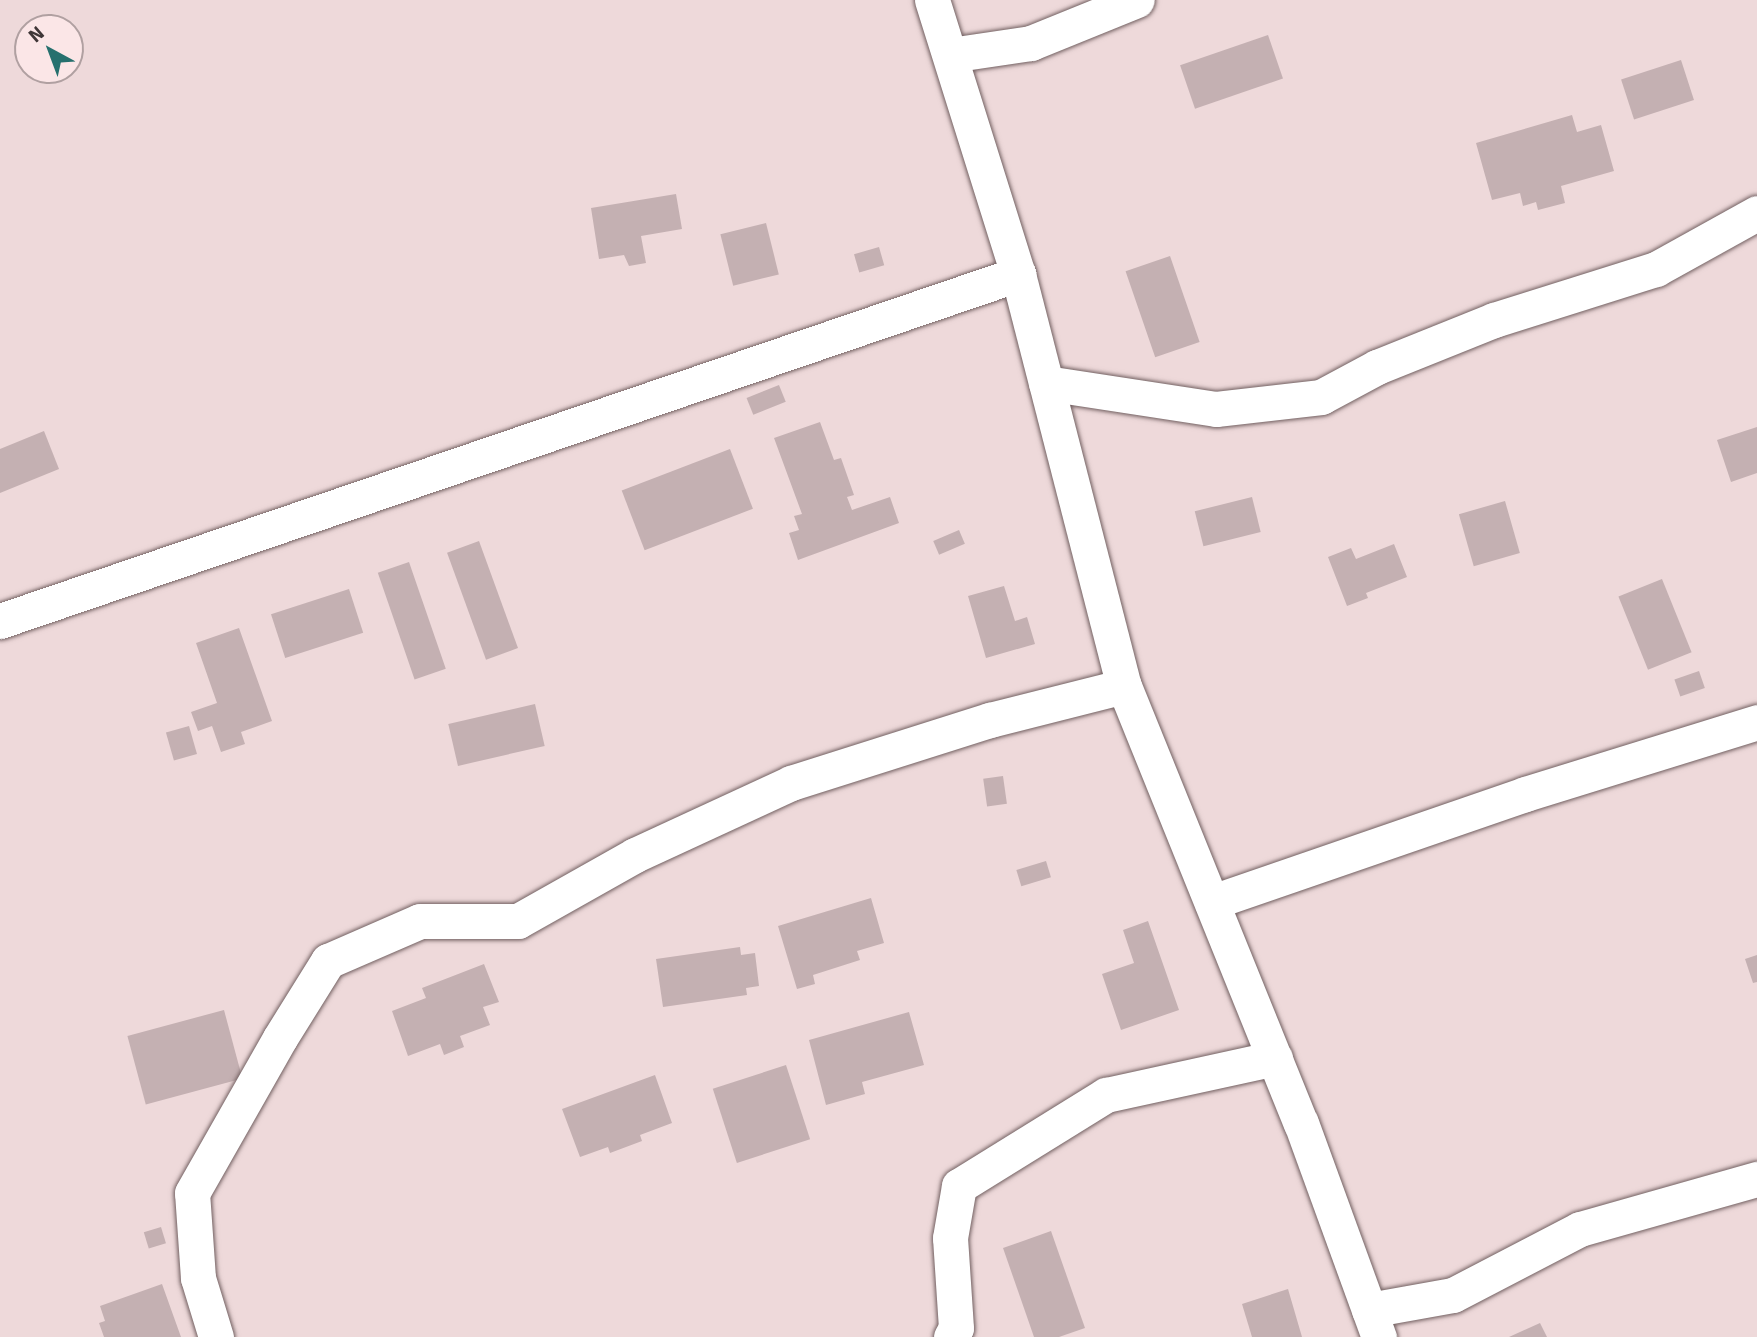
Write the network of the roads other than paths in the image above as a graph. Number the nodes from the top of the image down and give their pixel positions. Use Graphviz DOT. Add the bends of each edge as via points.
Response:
graph roads {
  1 [pos="932,0"];
  2 [pos="1137,0"];
  3 [pos="950,55"];
  4 [pos="1757,213"];
  5 [pos="1018,274"];
  6 [pos="1046,383"];
  7 [pos="0,621"];
  8 [pos="1124,686"];
  9 [pos="1757,722"];
  10 [pos="1212,902"];
  11 [pos="1275,1058"];
  12 [pos="1757,1179"];
  13 [pos="1374,1324"];
  14 [pos="216,1337"];
  15 [pos="951,1337"];
  1 -- 3 [label="street"];
  2 -- 3 [label="street" via="1031,43"];
  3 -- 5 [label="street"];
  4 -- 6 [label="street" via="1656,269 1494,320 1377,367 1321,397 1216,409"];
  5 -- 6 [label="street"];
  5 -- 7 [label="street"];
  6 -- 8 [label="street"];
  8 -- 10 [label="street"];
  8 -- 14 [label="street" via="990,720 791,783 635,855 518,921 419,921 328,961 192,1193 198,1278"];
  9 -- 10 [label="street" via="1525,794"];
  10 -- 11 [label="street"];
  11 -- 13 [label="street"];
  11 -- 15 [label="street" via="1106,1095 959,1186 950,1238 956,1328"];
  12 -- 13 [label="street" via="1580,1229 1452,1294"];
}
